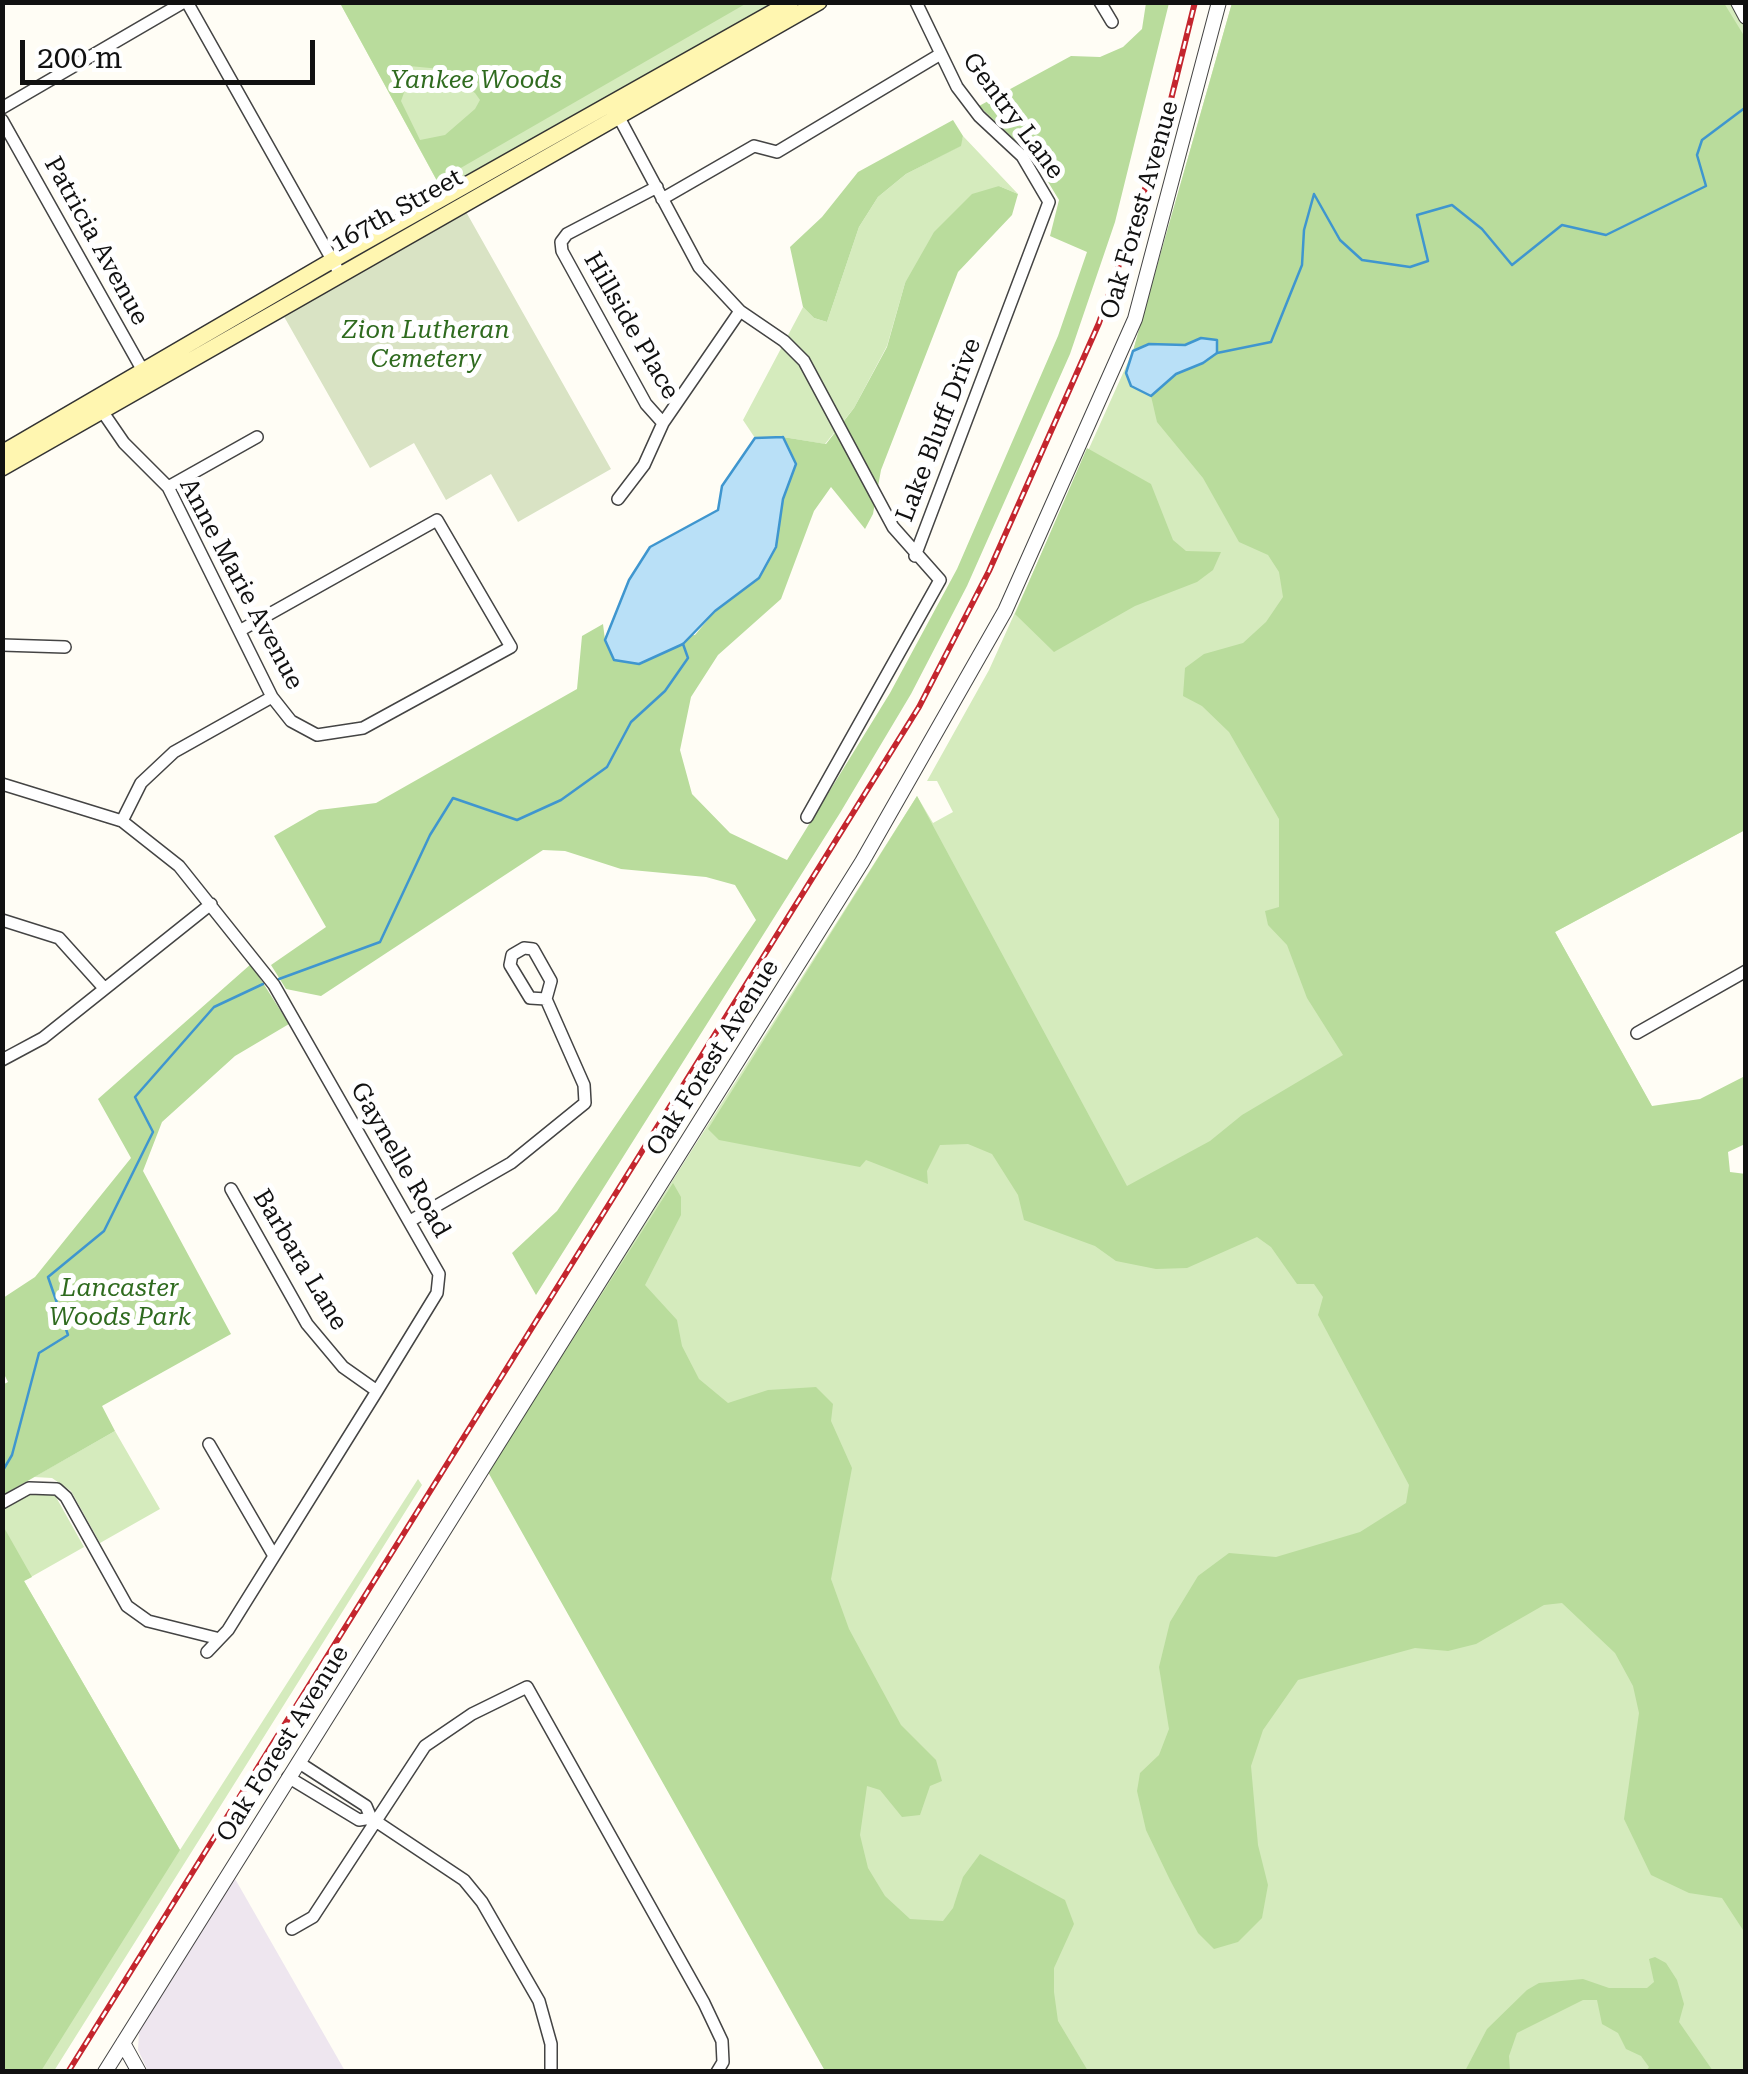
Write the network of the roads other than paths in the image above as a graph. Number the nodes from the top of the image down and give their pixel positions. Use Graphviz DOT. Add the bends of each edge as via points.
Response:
graph roads {
  1 [pos="185,2"];
  2 [pos="792,2"];
  3 [pos="818,2"];
  4 [pos="916,2"];
  5 [pos="1100,2"];
  6 [pos="1220,2"];
  7 [pos="1738,2"];
  8 [pos="1746,17"];
  9 [pos="1112,22"];
  10 [pos="940,54"];
  11 [pos="2,108"];
  12 [pos="614,109"];
  13 [pos="2,120"];
  14 [pos="660,193"];
  15 [pos="1050,202"];
  16 [pos="336,266"];
  17 [pos="740,311"];
  18 [pos="146,378"];
  19 [pos="98,406"];
  20 [pos="662,423"];
  21 [pos="257,437"];
  22 [pos="2,453"];
  23 [pos="2,468"];
  24 [pos="168,487"];
  25 [pos="618,500"];
  26 [pos="915,556"];
  27 [pos="241,630"];
  28 [pos="2,645"];
  29 [pos="65,647"];
  30 [pos="272,696"];
  31 [pos="2,784"];
  32 [pos="807,817"];
  33 [pos="122,821"];
  34 [pos="211,904"];
  35 [pos="2,920"];
  36 [pos="1746,971"];
  37 [pos="104,988"];
  38 [pos="546,998"];
  39 [pos="1637,1033"];
  40 [pos="2,1060"];
  41 [pos="232,1189"];
  42 [pos="410,1221"];
  43 [pos="377,1390"];
  44 [pos="210,1444"];
  45 [pos="2,1503"];
  46 [pos="274,1556"];
  47 [pos="216,1638"];
  48 [pos="207,1652"];
  49 [pos="298,1762"];
  50 [pos="288,1777"];
  51 [pos="373,1819"];
  52 [pos="292,1929"];
  53 [pos="123,2043"];
  54 [pos="105,2072"];
  55 [pos="139,2072"];
  56 [pos="551,2072"];
  57 [pos="717,2072"];
  1 -- 11 [label="street"];
  1 -- 16 [label="street"];
  2 -- 12 [label="main road, 167th Street"];
  3 -- 12 [label="main road, 167th Street"];
  4 -- 10 [label="street, Gentry Lane"];
  5 -- 9 [label="street"];
  6 -- 49 [label="street, Oak Forest Avenue" via="1135,319 1005,611 862,862"];
  7 -- 8 [label="street"];
  10 -- 14 [label="street" via="777,152 754,146"];
  10 -- 15 [label="street, Gentry Lane" via="968,103 1022,156"];
  12 -- 14 [label="street"];
  12 -- 16 [label="main road, 167th Street"];
  13 -- 18 [label="street, Patricia Avenue"];
  14 -- 17 [label="street" via="698,266"];
  14 -- 20 [label="street, Hillside Place" via="561,242"];
  15 -- 26 [label="street, Lake Bluff Drive"];
  16 -- 18 [label="main road, 167th Street"];
  17 -- 20 [label="street"];
  17 -- 26 [label="street" via="804,361"];
  18 -- 19 [label="main road, 167th Street"];
  19 -- 22 [label="main road, 167th Street"];
  19 -- 23 [label="main road, 167th Street"];
  19 -- 24 [label="street, Anne Marie Avenue"];
  20 -- 25 [label="street" via="644,465"];
  21 -- 24 [label="street"];
  24 -- 27 [label="street, Anne Marie Avenue"];
  26 -- 32 [label="street, Lake Bluff Drive" via="940,580"];
  27 -- 30 [label="street, Anne Marie Avenue"];
  27 -- 30 [label="street, Anne Marie Avenue" via="437,520 511,647 363,728 317,735 291,722"];
  28 -- 29 [label="street"];
  30 -- 33 [label="street" via="174,752 141,784"];
  31 -- 33 [label="street, Gaynelle Road"];
  33 -- 34 [label="street, Gaynelle Road" via="164,851"];
  34 -- 37 [label="street"];
  34 -- 42 [label="street, Gaynelle Road" via="274,985"];
  35 -- 37 [label="street" via="59,938"];
  36 -- 39 [label="street"];
  37 -- 40 [label="street" via="32,1046"];
  38 -- 38 [label="street" via="551,981 533,949 512,955 510,965 530,998"];
  38 -- 42 [label="street" via="585,1102 488,1177"];
  41 -- 43 [label="street, Barbara Lane" via="308,1324 343,1367"];
  42 -- 43 [label="street, Gaynelle Road" via="439,1274 436,1293"];
  43 -- 46 [label="street, Gaynelle Road"];
  44 -- 46 [label="street"];
  45 -- 47 [label="street" via="44,1486 66,1497 127,1606 148,1621"];
  46 -- 47 [label="street, Gaynelle Road" via="228,1630"];
  47 -- 48 [label="street, Gaynelle Road"];
  49 -- 50 [label="street, Oak Forest Avenue"];
  49 -- 51 [label="street" via="366,1806"];
  50 -- 51 [label="street" via="359,1820"];
  50 -- 53 [label="street, Oak Forest Avenue"];
  51 -- 52 [label="street" via="314,1917"];
  51 -- 56 [label="street" via="464,1880 482,1902 539,2002"];
  51 -- 57 [label="street" via="425,1746 527,1687 704,2004 722,2042"];
  53 -- 54 [label="street, Oak Forest Avenue"];
  53 -- 55 [label="street"];
}
